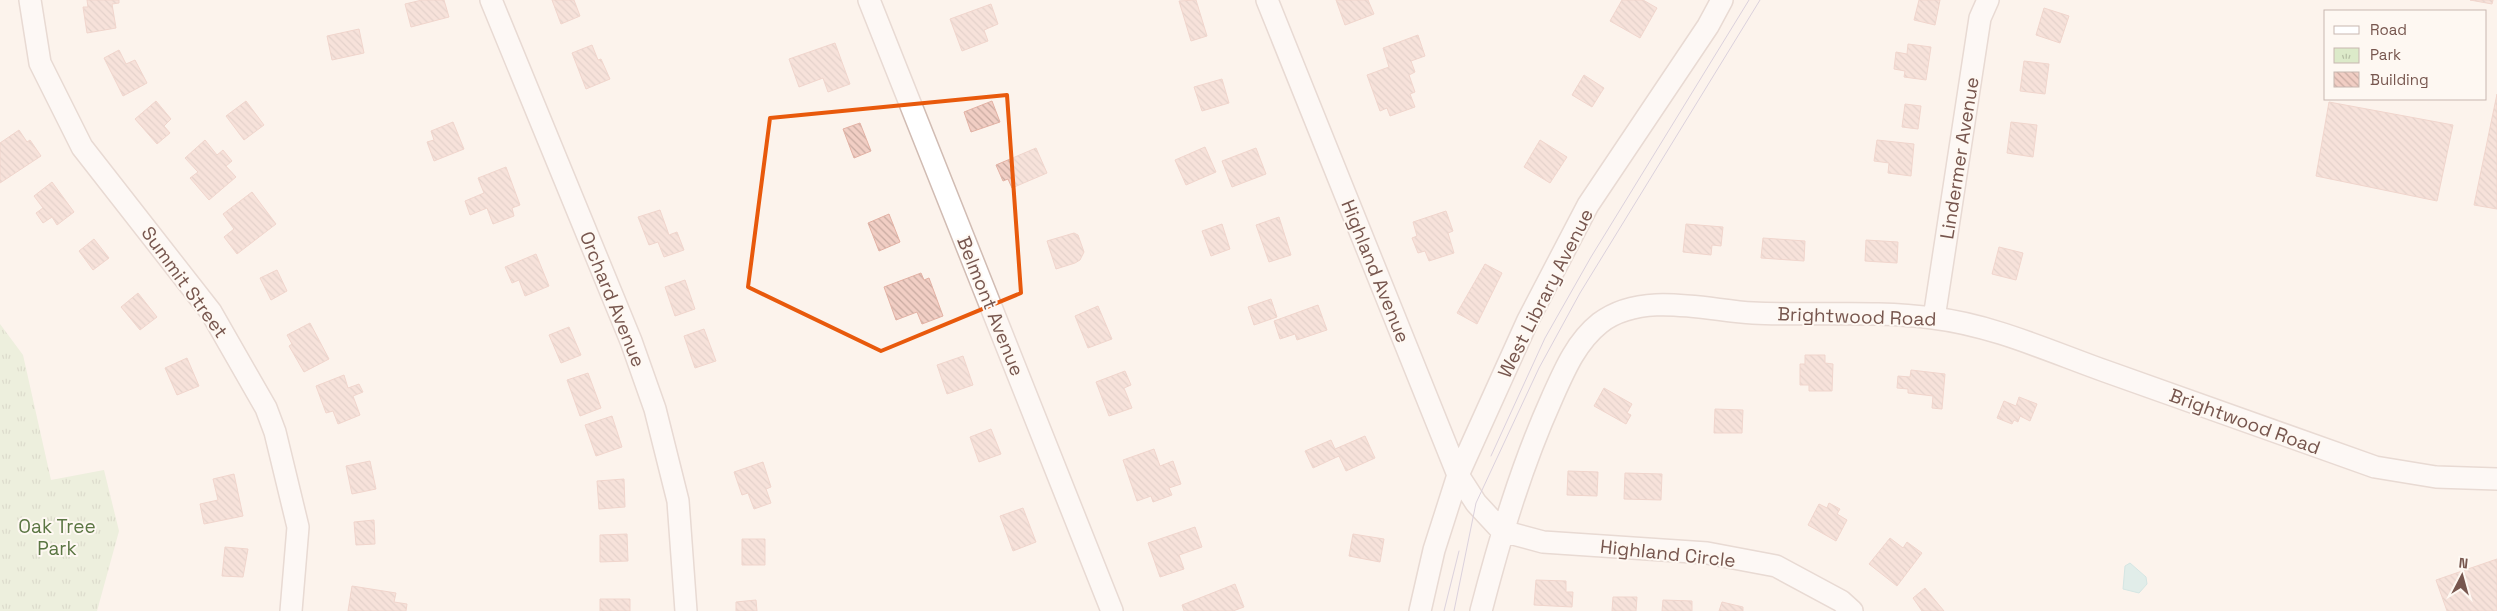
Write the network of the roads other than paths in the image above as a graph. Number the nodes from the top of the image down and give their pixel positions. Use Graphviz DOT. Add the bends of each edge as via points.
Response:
graph roads {
  1 [pos="30,0"];
  2 [pos="491,0"];
  3 [pos="869,0"];
  4 [pos="1267,0"];
  5 [pos="1722,0"];
  6 [pos="1988,0"];
  7 [pos="1934,318"];
  8 [pos="1458,475"];
  9 [pos="2497,478"];
  10 [pos="1502,531"];
  11 [pos="290,611"];
  12 [pos="686,611"];
  13 [pos="1112,611"];
  14 [pos="1420,611"];
  15 [pos="1481,611"];
  16 [pos="1852,611"];
  1 -- 11 [label="street, Summit Street" via="40,63 82,147 212,312 266,408 298,527"];
  2 -- 12 [label="street, Orchard Avenue" via="631,341 655,409 678,501"];
  3 -- 13 [label="street, Belmont Avenue"];
  4 -- 8 [label="street, Highland Avenue"];
  5 -- 8 [label="street, West Library Avenue" via="1703,34 1588,205 1528,320"];
  6 -- 7 [label="street, Lindermer Avenue" via="1980,18"];
  7 -- 9 [label="street, Brightwood Road" via="2009,337 2375,467 2436,477"];
  7 -- 10 [label="street, Brightwood Road" via="1754,313 1658,305 1622,310 1590,333 1566,368 1535,436"];
  8 -- 10 [label="street, Highland Avenue" via="1476,503"];
  8 -- 14 [label="street, West Library Avenue" via="1434,550"];
  10 -- 15 [label="street, Brightwood Road"];
  10 -- 16 [label="street, Highland Circle" via="1543,542 1708,553 1776,566 1841,601"];
}
